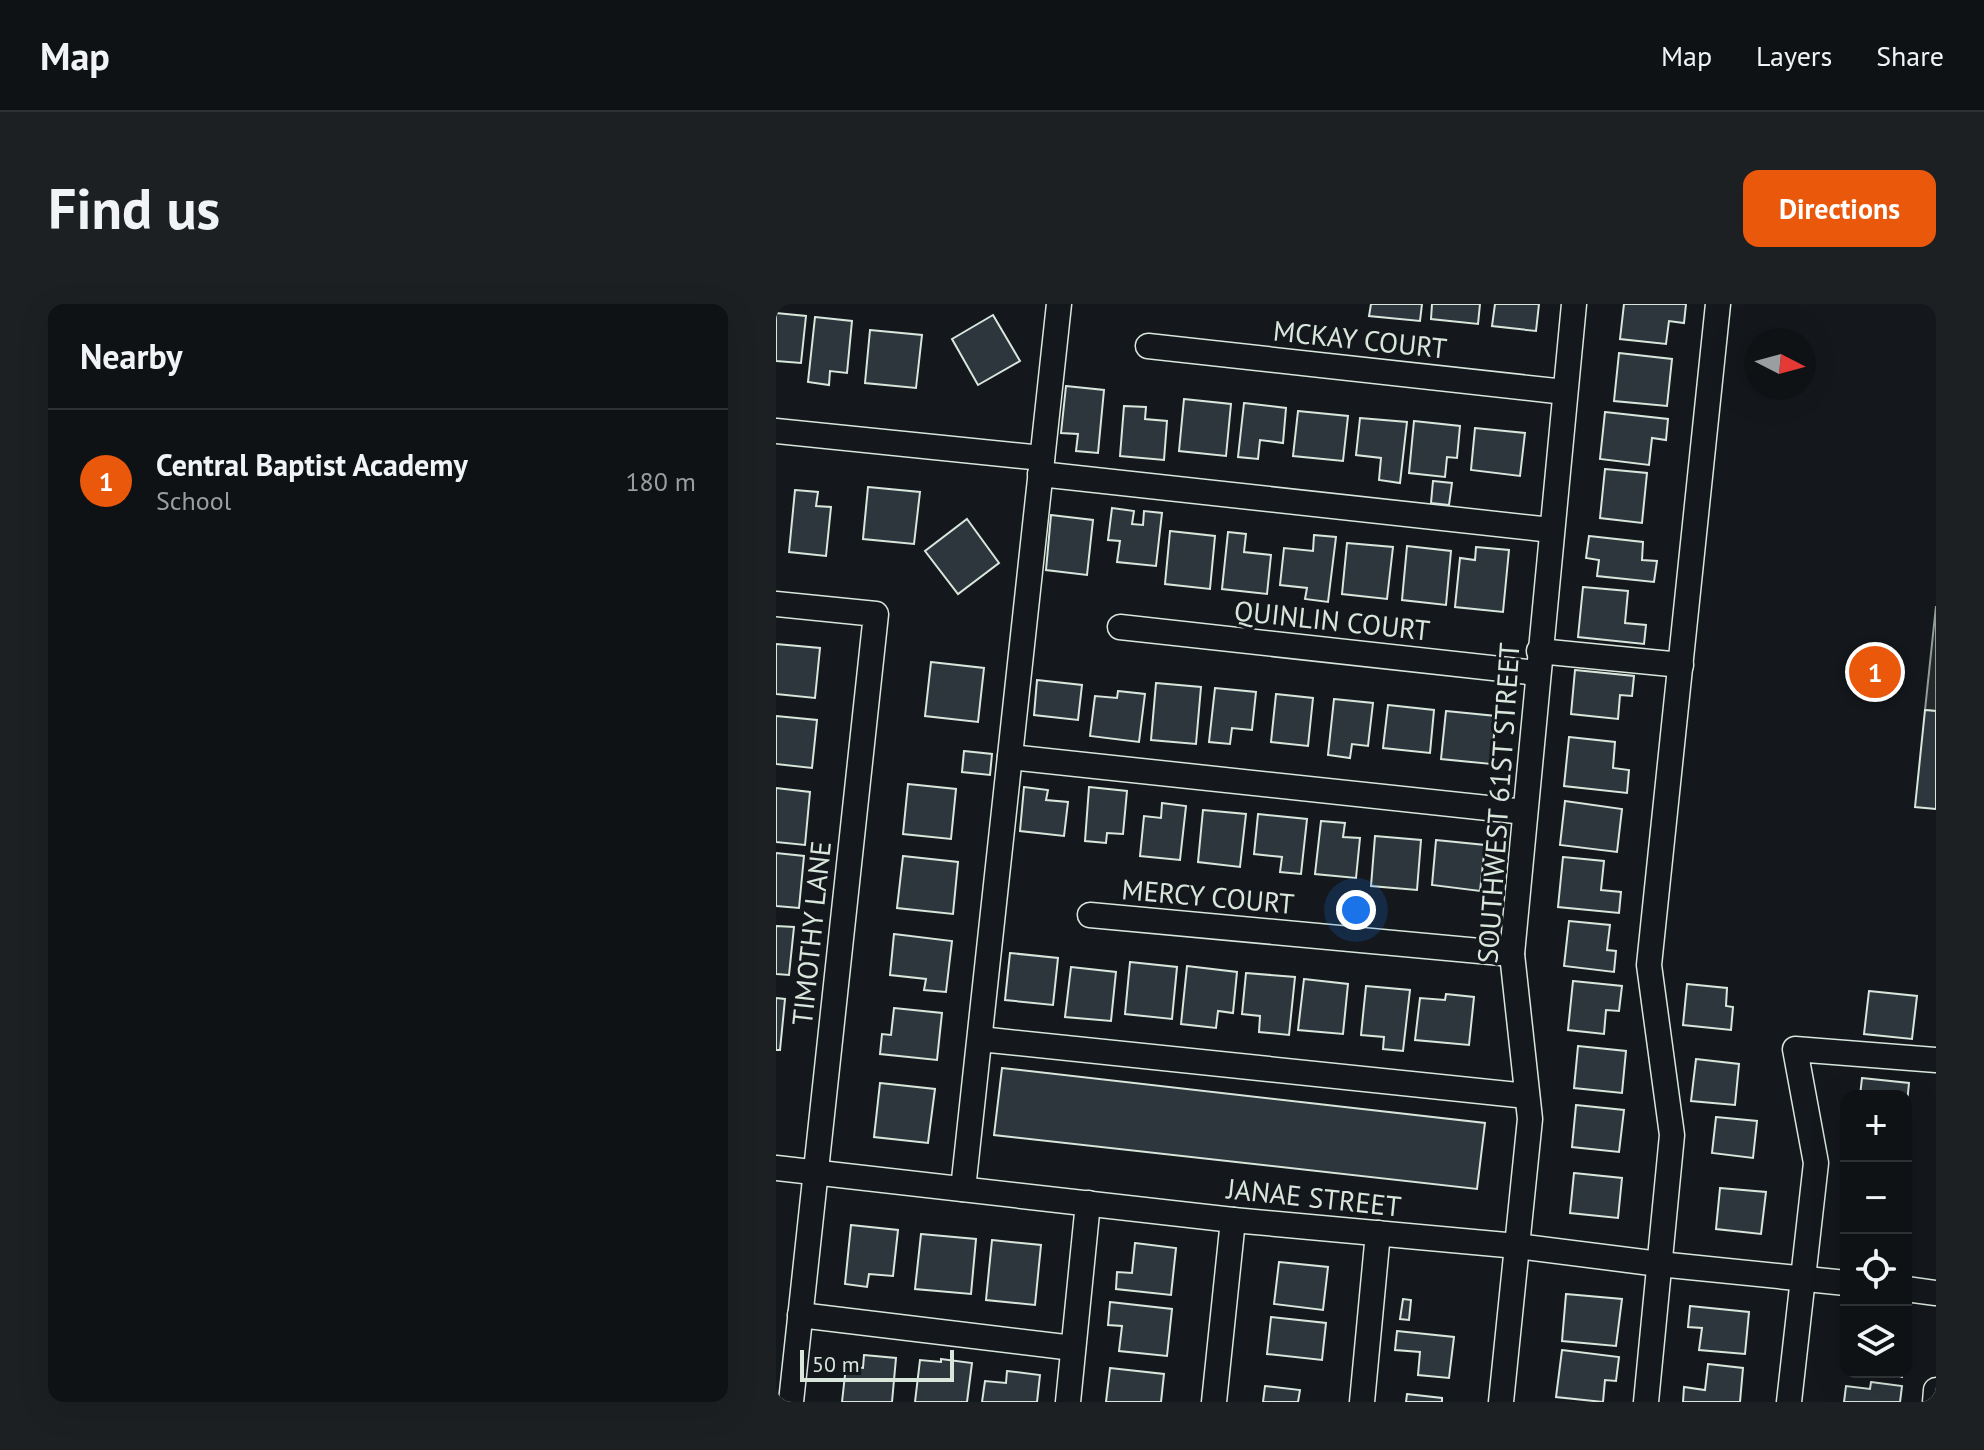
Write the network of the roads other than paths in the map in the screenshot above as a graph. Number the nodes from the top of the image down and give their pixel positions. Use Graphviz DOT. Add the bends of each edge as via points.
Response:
graph roads {
  1 [pos="1059,304"];
  2 [pos="1574,304"];
  3 [pos="1718,304"];
  4 [pos="1148,346"];
  5 [pos="1565,392"];
  6 [pos="776,431"];
  7 [pos="1041,466"];
  8 [pos="1551,530"];
  9 [pos="776,604"];
  10 [pos="1120,627"];
  11 [pos="1538,662"];
  12 [pos="1681,665"];
  13 [pos="1010,757"];
  14 [pos="1525,812"];
  15 [pos="1090,915"];
  16 [pos="1512,954"];
  17 [pos="980,1039"];
  18 [pos="1936,1060"];
  19 [pos="1527,1096"];
  20 [pos="776,1168"];
  21 [pos="816,1173"];
  22 [pos="963,1189"];
  23 [pos="1088,1203"];
  24 [pos="1233,1220"];
  25 [pos="1378,1233"];
  26 [pos="1517,1246"];
  27 [pos="1659,1264"];
  28 [pos="1803,1279"];
  29 [pos="1840,1282"];
  30 [pos="1912,1290"];
  31 [pos="1936,1293"];
  32 [pos="800,1315"];
  33 [pos="1073,1348"];
  34 [pos="1936,1390"];
  35 [pos="791,1402"];
  36 [pos="1068,1402"];
  37 [pos="1214,1402"];
  38 [pos="1362,1402"];
  39 [pos="1501,1402"];
  40 [pos="1646,1402"];
  41 [pos="1789,1402"];
  42 [pos="1935,1402"];
  1 -- 7 [label="street"];
  2 -- 5 [label="street, SOUTHWEST 61ST STREET"];
  3 -- 12 [label="street"];
  4 -- 5 [label="street, MCKAY COURT"];
  5 -- 8 [label="street, SOUTHWEST 61ST STREET"];
  6 -- 7 [label="street"];
  7 -- 8 [label="street"];
  7 -- 13 [label="street"];
  8 -- 11 [label="street, SOUTHWEST 61ST STREET"];
  9 -- 21 [label="street, TIMOTHY LANE" via="876,614"];
  10 -- 11 [label="street, QUINLIN COURT"];
  11 -- 12 [label="street, QUINLIN COURT"];
  11 -- 14 [label="street, SOUTHWEST 61ST STREET"];
  12 -- 27 [label="street" via="1649,965 1672,1135"];
  13 -- 14 [label="street"];
  13 -- 17 [label="street"];
  14 -- 16 [label="street, SOUTHWEST 61ST STREET"];
  15 -- 16 [label="street, MERCY COURT"];
  16 -- 19 [label="street, SOUTHWEST 61ST STREET"];
  17 -- 19 [label="street"];
  17 -- 22 [label="street"];
  18 -- 28 [label="street" via="1795,1049 1816,1163"];
  19 -- 26 [label="street, SOUTHWEST 61ST STREET" via="1530,1119"];
  20 -- 21 [label="street, JANAE STREET"];
  21 -- 22 [label="street, JANAE STREET"];
  21 -- 32 [label="street, TIMOTHY LANE"];
  22 -- 23 [label="street, JANAE STREET"];
  23 -- 24 [label="street, JANAE STREET"];
  23 -- 33 [label="street"];
  24 -- 25 [label="street, JANAE STREET"];
  24 -- 37 [label="street"];
  25 -- 26 [label="street, JANAE STREET"];
  25 -- 38 [label="street"];
  26 -- 27 [label="street, JANAE STREET"];
  26 -- 39 [label="street, SOUTHWEST 61ST STREET"];
  27 -- 28 [label="street, JANAE STREET"];
  27 -- 40 [label="street"];
  28 -- 29 [label="street, JANAE STREET"];
  28 -- 41 [label="street"];
  30 -- 31 [label="street"];
  32 -- 33 [label="street"];
  32 -- 35 [label="street, TIMOTHY LANE"];
  33 -- 36 [label="street"];
  34 -- 42 [label="street"];
}
